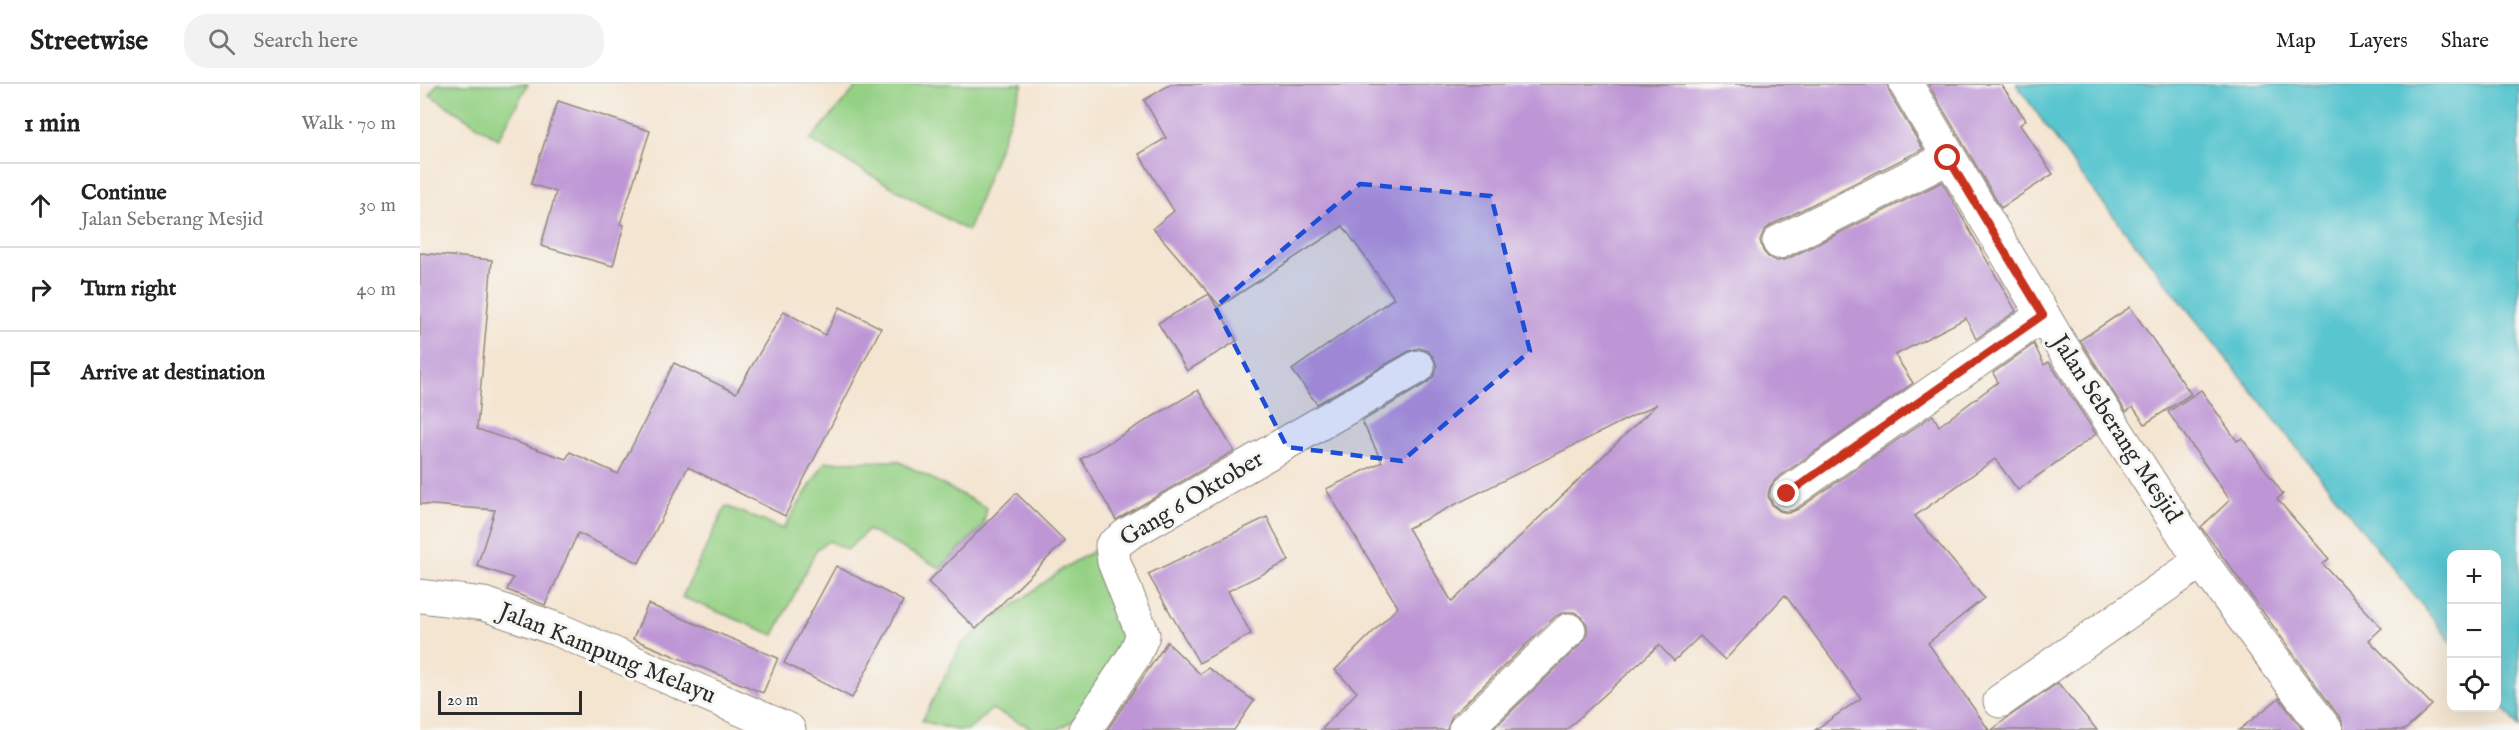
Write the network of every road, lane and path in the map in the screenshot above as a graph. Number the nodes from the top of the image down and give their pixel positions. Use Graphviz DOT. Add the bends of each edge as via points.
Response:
graph roads {
  1 [pos="1906,84"];
  2 [pos="1948,158"];
  3 [pos="1779,242"];
  4 [pos="2043,315"];
  5 [pos="1418,367"];
  6 [pos="1787,494"];
  7 [pos="2201,561"];
  8 [pos="420,596"];
  9 [pos="1569,630"];
  10 [pos="2000,701"];
  11 [pos="789,730"];
  12 [pos="1086,730"];
  13 [pos="1465,730"];
  14 [pos="2326,730"];
  1 -- 2 [label="street, Jalan Seberang Mesjid"];
  2 -- 3 [label="street"];
  2 -- 4 [label="street, Jalan Seberang Mesjid"];
  4 -- 6 [label="street"];
  4 -- 7 [label="street, Jalan Seberang Mesjid"];
  5 -- 12 [label="street, Gang 6 Oktober" via="1112,546 1114,562 1143,635 1134,656"];
  7 -- 10 [label="street"];
  7 -- 14 [label="street, Jalan Seberang Mesjid"];
  8 -- 11 [label="street, Jalan Kampung Melayu" via="484,604 559,630"];
  9 -- 13 [label="street"];
}
